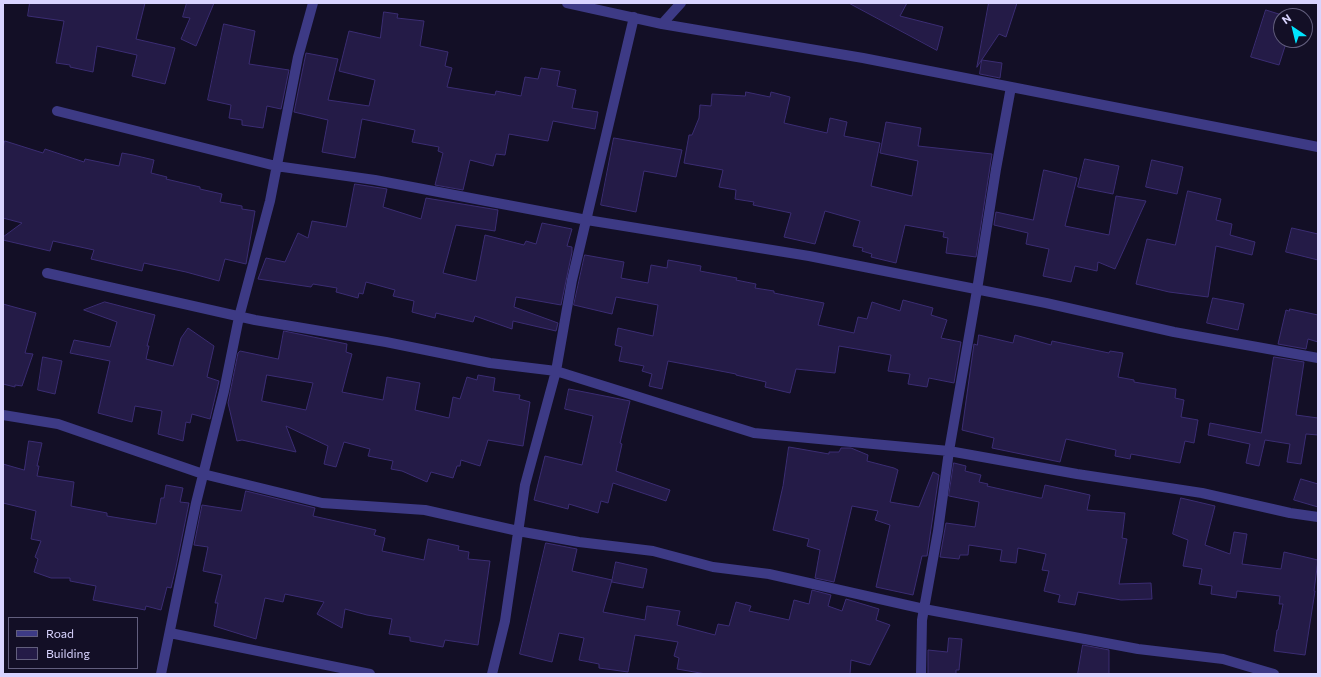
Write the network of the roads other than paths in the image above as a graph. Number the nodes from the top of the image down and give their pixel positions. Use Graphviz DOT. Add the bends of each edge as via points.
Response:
graph roads {
  1 [pos="313,3"];
  2 [pos="566,3"];
  3 [pos="681,3"];
  4 [pos="634,17"];
  5 [pos="662,24"];
  6 [pos="1011,87"];
  7 [pos="57,111"];
  8 [pos="1318,147"];
  9 [pos="276,166"];
  10 [pos="586,220"];
  11 [pos="47,273"];
  12 [pos="978,290"];
  13 [pos="239,316"];
  14 [pos="1318,358"];
  15 [pos="556,371"];
  16 [pos="3,415"];
  17 [pos="949,451"];
  18 [pos="204,474"];
  19 [pos="1318,517"];
  20 [pos="518,531"];
  21 [pos="924,609"];
  22 [pos="170,633"];
  23 [pos="161,674"];
  24 [pos="370,674"];
  25 [pos="492,674"];
  26 [pos="921,674"];
  27 [pos="1274,674"];
  1 -- 9 [label="street" via="298,57"];
  2 -- 4 [label="street"];
  3 -- 5 [label="street"];
  4 -- 5 [label="street"];
  4 -- 10 [label="street"];
  5 -- 6 [label="street" via="863,58"];
  6 -- 8 [label="street"];
  6 -- 12 [label="street"];
  7 -- 9 [label="street"];
  9 -- 10 [label="street" via="375,180"];
  9 -- 13 [label="street" via="270,201"];
  10 -- 12 [label="street" via="809,256"];
  10 -- 15 [label="street" via="572,280"];
  11 -- 13 [label="street"];
  12 -- 14 [label="street" via="1174,332"];
  12 -- 17 [label="street"];
  13 -- 15 [label="street" via="490,363"];
  13 -- 18 [label="street"];
  15 -- 17 [label="street" via="754,433"];
  15 -- 20 [label="street" via="525,485"];
  16 -- 18 [label="street" via="58,424"];
  17 -- 19 [label="street" via="1202,493"];
  17 -- 21 [label="street"];
  18 -- 20 [label="street" via="322,503 425,510"];
  18 -- 22 [label="street"];
  20 -- 21 [label="street" via="653,551 713,567 769,574"];
  20 -- 25 [label="street" via="505,620"];
  21 -- 26 [label="street"];
  21 -- 27 [label="street" via="1138,649 1223,659"];
  22 -- 23 [label="street"];
  22 -- 24 [label="street"];
}
